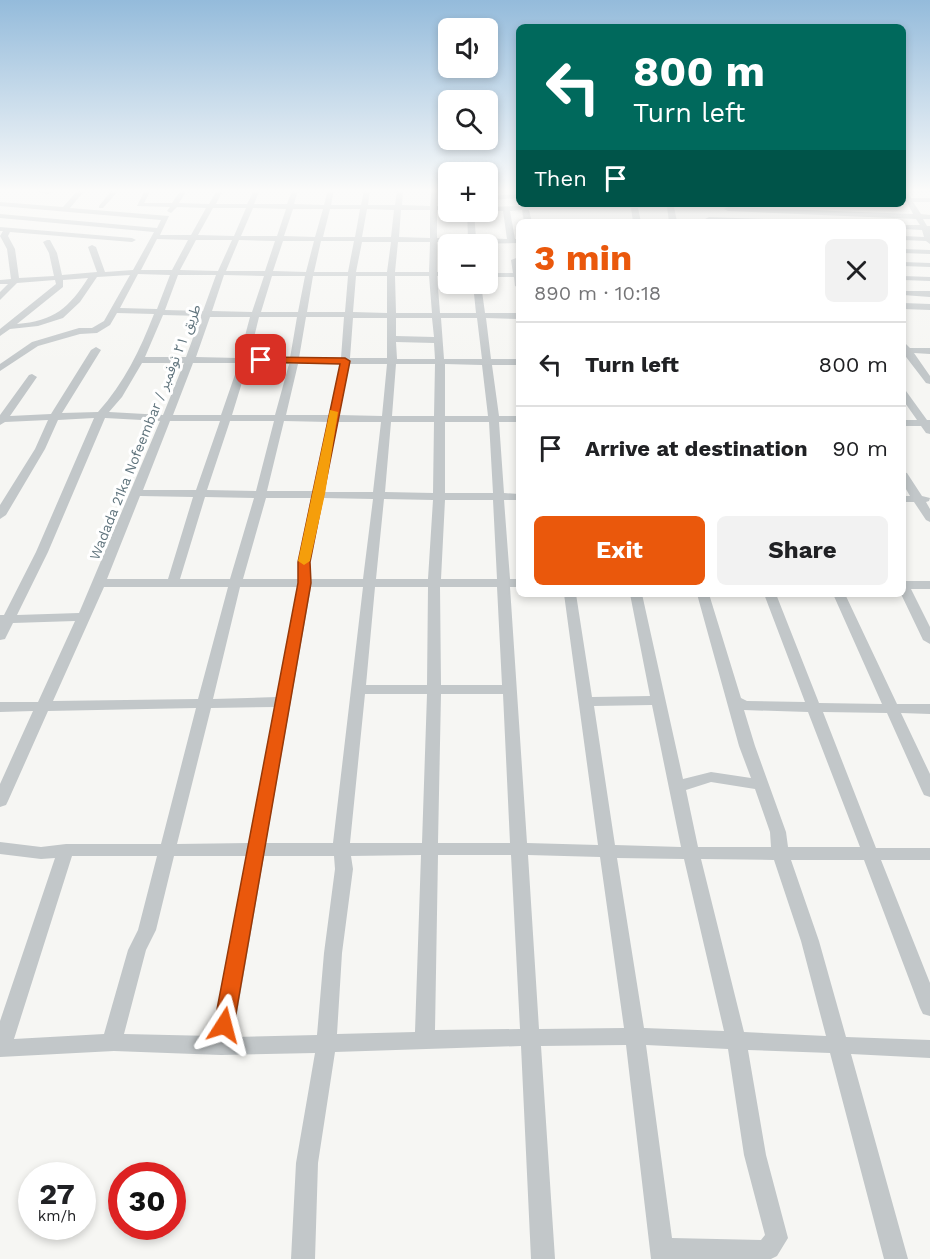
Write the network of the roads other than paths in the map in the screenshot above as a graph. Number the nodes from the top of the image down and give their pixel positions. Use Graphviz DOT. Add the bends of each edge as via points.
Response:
graph roads {
  1 [pos="7,249"];
  2 [pos="50,249"];
  3 [pos="92,249"];
  4 [pos="139,249"];
  5 [pos="148,249"];
  6 [pos="187,249"];
  7 [pos="232,249"];
  8 [pos="275,249"];
  9 [pos="315,249"];
  10 [pos="356,249"];
  11 [pos="393,249"];
  12 [pos="433,249"];
  13 [pos="906,251"];
  14 [pos="930,252"];
  15 [pos="906,264"];
  16 [pos="930,265"];
  17 [pos="136,272"];
  18 [pos="176,272"];
  19 [pos="222,272"];
  20 [pos="268,272"];
  21 [pos="98,274"];
  22 [pos="309,274"];
  23 [pos="352,274"];
  24 [pos="433,274"];
  25 [pos="438,274"];
  26 [pos="391,275"];
  27 [pos="498,275"];
  28 [pos="516,275"];
  29 [pos="60,276"];
  30 [pos="906,278"];
  31 [pos="930,279"];
  32 [pos="15,280"];
  33 [pos="0,282"];
  34 [pos="906,293"];
  35 [pos="478,294"];
  36 [pos="930,294"];
  37 [pos="0,297"];
  38 [pos="906,306"];
  39 [pos="925,307"];
  40 [pos="115,310"];
  41 [pos="159,312"];
  42 [pos="301,313"];
  43 [pos="206,314"];
  44 [pos="255,314"];
  45 [pos="348,314"];
  46 [pos="392,314"];
  47 [pos="436,315"];
  48 [pos="481,316"];
  49 [pos="516,316"];
  50 [pos="930,318"];
  51 [pos="3,330"];
  52 [pos="391,339"];
  53 [pos="437,340"];
  54 [pos="906,348"];
  55 [pos="96,350"];
  56 [pos="906,351"];
  57 [pos="930,351"];
  58 [pos="138,360"];
  59 [pos="190,360"];
  60 [pos="244,360"];
  61 [pos="294,361"];
  62 [pos="345,361"];
  63 [pos="392,361"];
  64 [pos="440,362"];
  65 [pos="516,362"];
  66 [pos="486,363"];
  67 [pos="0,368"];
  68 [pos="32,377"];
  69 [pos="929,381"];
  70 [pos="906,397"];
  71 [pos="101,415"];
  72 [pos="55,416"];
  73 [pos="166,418"];
  74 [pos="226,418"];
  75 [pos="278,418"];
  76 [pos="332,419"];
  77 [pos="386,419"];
  78 [pos="440,419"];
  79 [pos="494,419"];
  80 [pos="516,419"];
  81 [pos="1,420"];
  82 [pos="906,423"];
  83 [pos="928,425"];
  84 [pos="906,478"];
  85 [pos="136,494"];
  86 [pos="320,494"];
  87 [pos="380,494"];
  88 [pos="200,495"];
  89 [pos="260,495"];
  90 [pos="516,497"];
  91 [pos="439,498"];
  92 [pos="499,498"];
  93 [pos="906,499"];
  94 [pos="925,499"];
  95 [pos="0,515"];
  96 [pos="930,518"];
  97 [pos="173,582"];
  98 [pos="99,583"];
  99 [pos="235,583"];
  100 [pos="305,583"];
  101 [pos="371,583"];
  102 [pos="434,583"];
  103 [pos="503,583"];
  104 [pos="516,583"];
  105 [pos="930,585"];
  106 [pos="906,586"];
  107 [pos="906,592"];
  108 [pos="570,597"];
  109 [pos="637,597"];
  110 [pos="704,597"];
  111 [pos="771,597"];
  112 [pos="840,597"];
  113 [pos="84,617"];
  114 [pos="4,619"];
  115 [pos="0,636"];
  116 [pos="930,640"];
  117 [pos="434,688"];
  118 [pos="509,689"];
  119 [pos="359,690"];
  120 [pos="659,700"];
  121 [pos="734,701"];
  122 [pos="281,702"];
  123 [pos="588,702"];
  124 [pos="204,703"];
  125 [pos="813,705"];
  126 [pos="0,706"];
  127 [pos="43,706"];
  128 [pos="890,708"];
  129 [pos="930,709"];
  130 [pos="761,785"];
  131 [pos="679,786"];
  132 [pos="930,791"];
  133 [pos="0,801"];
  134 [pos="0,848"];
  135 [pos="341,848"];
  136 [pos="430,848"];
  137 [pos="257,849"];
  138 [pos="518,849"];
  139 [pos="66,850"];
  140 [pos="167,850"];
  141 [pos="607,852"];
  142 [pos="780,852"];
  143 [pos="691,853"];
  144 [pos="869,854"];
  145 [pos="930,854"];
  146 [pos="930,1008"];
  147 [pos="635,1036"];
  148 [pos="528,1038"];
  149 [pos="425,1039"];
  150 [pos="736,1039"];
  151 [pos="112,1042"];
  152 [pos="326,1046"];
  153 [pos="221,1047"];
  154 [pos="840,1047"];
  155 [pos="0,1048"];
  156 [pos="930,1049"];
  157 [pos="662,1254"];
  158 [pos="303,1259"];
  159 [pos="543,1259"];
  160 [pos="896,1259"];
  1 -- 32 [label="street"];
  2 -- 29 [label="street"];
  3 -- 21 [label="street"];
  4 -- 5 [label="street"];
  5 -- 17 [label="street"];
  6 -- 18 [label="street"];
  7 -- 19 [label="street, Wadada 21ka Nofeembar / طريق ٢١ نوفمبر"];
  8 -- 20 [label="street"];
  9 -- 22 [label="street"];
  10 -- 23 [label="street"];
  11 -- 26 [label="street"];
  12 -- 24 [label="street"];
  13 -- 14 [label="street"];
  15 -- 16 [label="street"];
  17 -- 18 [label="street"];
  17 -- 21 [label="street"];
  17 -- 40 [label="street"];
  18 -- 19 [label="street"];
  18 -- 41 [label="street"];
  19 -- 20 [label="street"];
  19 -- 43 [label="street, Wadada 21ka Nofeembar / طريق ٢١ نوفمبر"];
  20 -- 22 [label="street"];
  20 -- 44 [label="street"];
  21 -- 29 [label="street"];
  21 -- 51 [label="street" via="67,313 41,324"];
  22 -- 23 [label="street"];
  22 -- 42 [label="street"];
  23 -- 26 [label="street"];
  23 -- 45 [label="street"];
  24 -- 25 [label="street"];
  24 -- 26 [label="street"];
  24 -- 47 [label="street"];
  26 -- 46 [label="street"];
  27 -- 28 [label="street"];
  29 -- 32 [label="street"];
  29 -- 51 [label="street" via="60,285"];
  30 -- 31 [label="street"];
  32 -- 33 [label="street"];
  32 -- 37 [label="street"];
  34 -- 36 [label="street"];
  35 -- 48 [label="street"];
  38 -- 39 [label="street"];
  39 -- 50 [label="street"];
  40 -- 41 [label="street"];
  40 -- 67 [label="street" via="101,328 35,344"];
  41 -- 43 [label="street"];
  41 -- 58 [label="street"];
  42 -- 44 [label="street"];
  42 -- 45 [label="street"];
  42 -- 61 [label="street"];
  43 -- 44 [label="street"];
  43 -- 59 [label="street, Wadada 21ka Nofeembar / طريق ٢١ نوفمبر"];
  44 -- 60 [label="street"];
  45 -- 46 [label="street"];
  45 -- 62 [label="street"];
  46 -- 47 [label="street"];
  46 -- 52 [label="street"];
  47 -- 48 [label="street"];
  47 -- 53 [label="street"];
  48 -- 49 [label="street"];
  48 -- 66 [label="street"];
  52 -- 53 [label="street"];
  52 -- 63 [label="street"];
  53 -- 64 [label="street"];
  54 -- 57 [label="street"];
  55 -- 72 [label="street"];
  56 -- 69 [label="street"];
  58 -- 59 [label="street"];
  58 -- 71 [label="street" via="117,397"];
  59 -- 60 [label="street"];
  59 -- 73 [label="street, Wadada 21ka Nofeembar / طريق ٢١ نوفمبر"];
  60 -- 61 [label="street"];
  60 -- 74 [label="street" via="243,376"];
  61 -- 62 [label="street"];
  61 -- 75 [label="street"];
  62 -- 63 [label="street"];
  62 -- 76 [label="street"];
  63 -- 64 [label="street"];
  63 -- 77 [label="street"];
  64 -- 66 [label="street"];
  64 -- 78 [label="street"];
  65 -- 66 [label="street"];
  66 -- 79 [label="street"];
  68 -- 81 [label="street"];
  70 -- 83 [label="street"];
  71 -- 72 [label="street"];
  71 -- 73 [label="street"];
  71 -- 114 [label="street" via="42,552"];
  72 -- 81 [label="street"];
  72 -- 95 [label="street"];
  73 -- 74 [label="street"];
  73 -- 85 [label="street, Wadada 21ka Nofeembar / طريق ٢١ نوفمبر"];
  74 -- 75 [label="street"];
  74 -- 88 [label="street"];
  75 -- 76 [label="street"];
  75 -- 89 [label="street"];
  76 -- 77 [label="street"];
  76 -- 86 [label="street"];
  77 -- 78 [label="street"];
  77 -- 87 [label="street"];
  78 -- 79 [label="street"];
  78 -- 91 [label="street"];
  79 -- 80 [label="street"];
  79 -- 92 [label="street"];
  82 -- 83 [label="street"];
  84 -- 94 [label="street"];
  85 -- 88 [label="street"];
  85 -- 98 [label="street, Wadada 21ka Nofeembar / طريق ٢١ نوفمبر"];
  86 -- 87 [label="street"];
  86 -- 89 [label="street"];
  86 -- 100 [label="street" via="304,562"];
  87 -- 91 [label="street"];
  87 -- 101 [label="street"];
  88 -- 89 [label="street"];
  88 -- 97 [label="street"];
  89 -- 99 [label="street"];
  90 -- 92 [label="street"];
  91 -- 92 [label="street"];
  91 -- 102 [label="street"];
  92 -- 103 [label="street"];
  93 -- 94 [label="street"];
  94 -- 96 [label="street"];
  97 -- 98 [label="street"];
  97 -- 99 [label="street"];
  98 -- 113 [label="street, Wadada 21ka Nofeembar / طريق ٢١ نوفمبر"];
  99 -- 100 [label="street"];
  99 -- 124 [label="street"];
  100 -- 101 [label="street"];
  100 -- 122 [label="street"];
  101 -- 102 [label="street"];
  101 -- 119 [label="street"];
  102 -- 103 [label="street"];
  102 -- 117 [label="street"];
  103 -- 104 [label="street"];
  103 -- 118 [label="street"];
  105 -- 106 [label="street"];
  107 -- 116 [label="street"];
  108 -- 123 [label="street"];
  109 -- 120 [label="street"];
  110 -- 121 [label="street"];
  111 -- 125 [label="street"];
  112 -- 128 [label="street"];
  113 -- 114 [label="street"];
  113 -- 127 [label="street, Wadada 21ka Nofeembar / طريق ٢١ نوفمبر"];
  114 -- 115 [label="street"];
  117 -- 118 [label="street"];
  117 -- 119 [label="street"];
  117 -- 136 [label="street"];
  118 -- 138 [label="street"];
  119 -- 135 [label="street"];
  120 -- 123 [label="street"];
  120 -- 131 [label="street"];
  121 -- 125 [label="street" via="746,706"];
  121 -- 130 [label="street"];
  122 -- 124 [label="street"];
  122 -- 137 [label="street"];
  123 -- 141 [label="street"];
  124 -- 127 [label="street"];
  124 -- 140 [label="street"];
  125 -- 128 [label="street"];
  125 -- 144 [label="street"];
  126 -- 127 [label="street"];
  127 -- 133 [label="street, Wadada 21ka Nofeembar / طريق ٢١ نوفمبر"];
  128 -- 129 [label="street"];
  128 -- 132 [label="street"];
  130 -- 131 [label="street" via="711,777"];
  130 -- 142 [label="street" via="778,832"];
  131 -- 143 [label="street"];
  134 -- 139 [label="street" via="41,853"];
  135 -- 136 [label="street"];
  135 -- 137 [label="street"];
  135 -- 152 [label="street" via="344,869"];
  136 -- 138 [label="street"];
  136 -- 149 [label="street"];
  137 -- 140 [label="street"];
  137 -- 153 [label="street"];
  138 -- 141 [label="street"];
  138 -- 148 [label="street"];
  139 -- 140 [label="street"];
  139 -- 155 [label="street"];
  140 -- 151 [label="street"];
  141 -- 143 [label="street"];
  141 -- 147 [label="street"];
  142 -- 143 [label="street"];
  142 -- 144 [label="street"];
  142 -- 154 [label="street"];
  143 -- 150 [label="street"];
  144 -- 145 [label="street"];
  144 -- 146 [label="street"];
  147 -- 148 [label="street"];
  147 -- 150 [label="street"];
  147 -- 157 [label="street"];
  148 -- 149 [label="street"];
  148 -- 159 [label="street"];
  149 -- 152 [label="street"];
  150 -- 154 [label="street"];
  150 -- 157 [label="street" via="755,1155 777,1238 759,1253"];
  151 -- 153 [label="street"];
  151 -- 155 [label="street"];
  152 -- 153 [label="street"];
  152 -- 158 [label="street" via="307,1163"];
  154 -- 156 [label="street"];
  154 -- 160 [label="street"];
}
